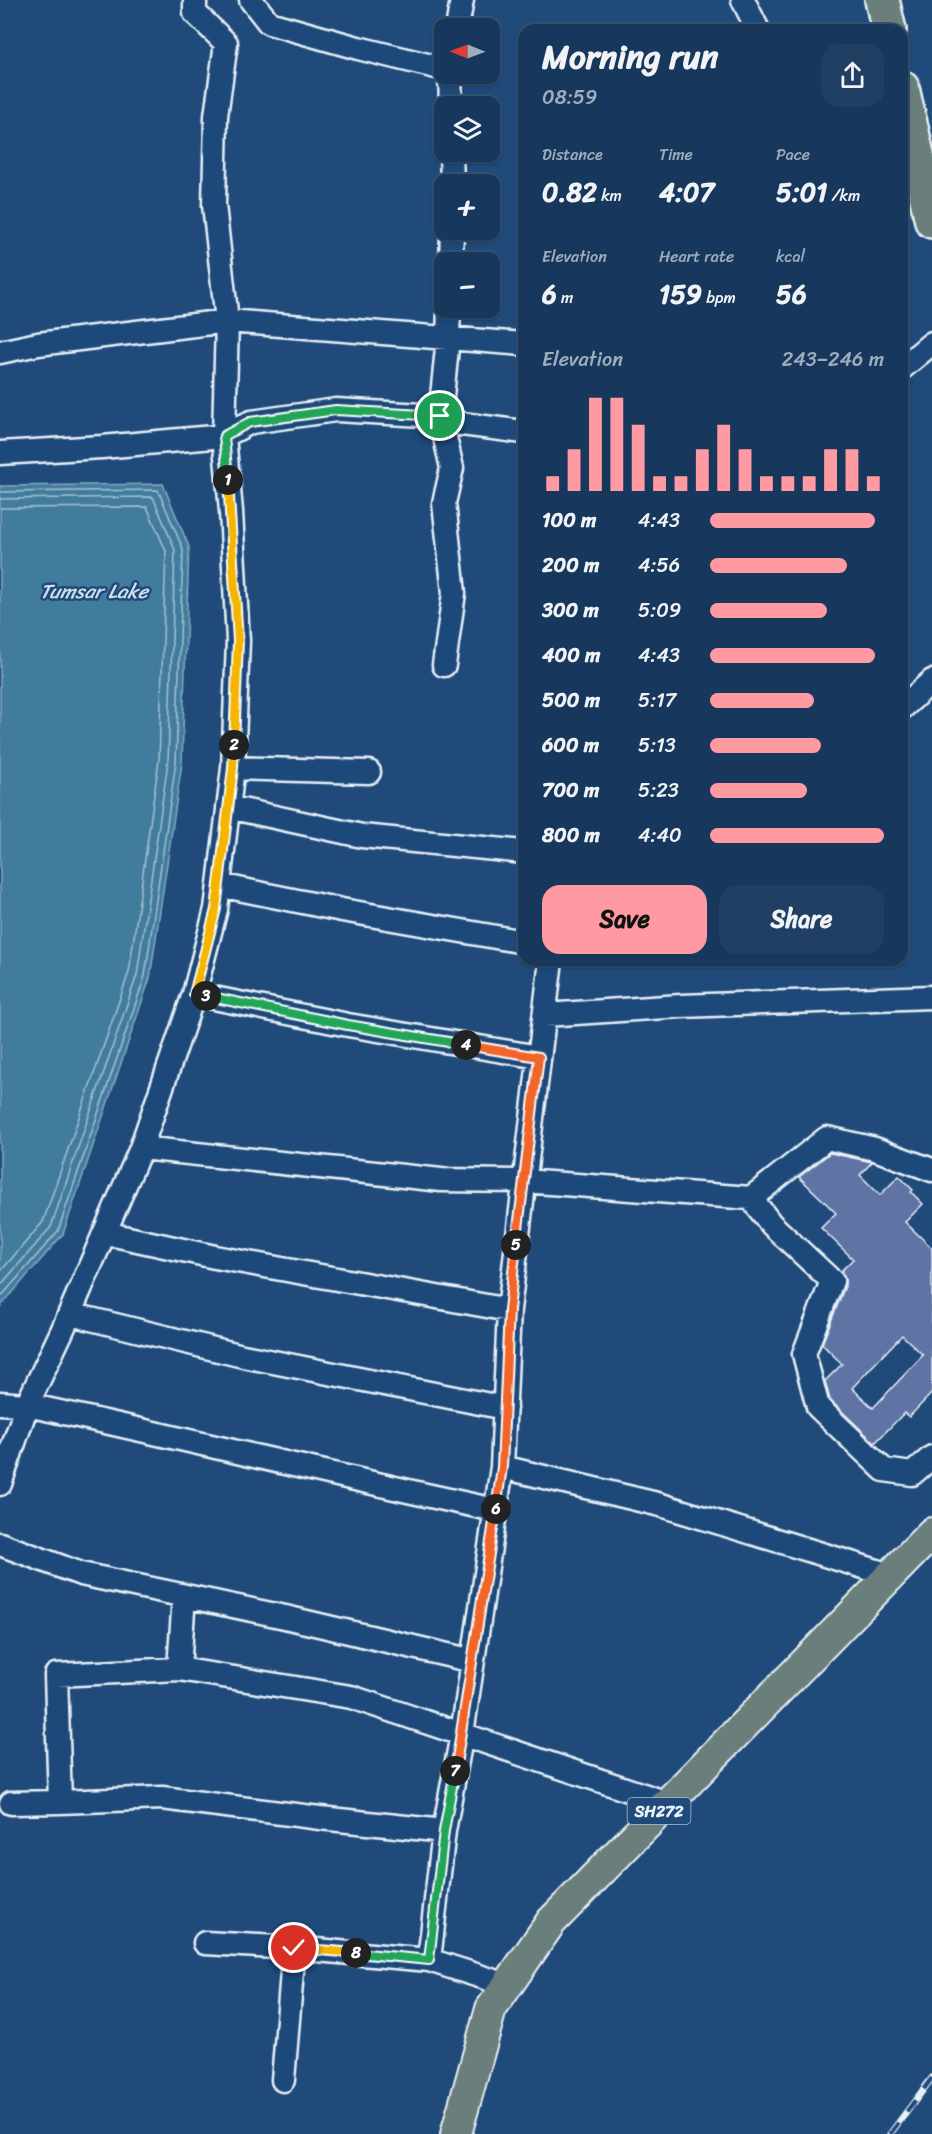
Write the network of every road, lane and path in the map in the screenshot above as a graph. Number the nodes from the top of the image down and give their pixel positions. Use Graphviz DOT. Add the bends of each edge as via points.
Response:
graph roads {
  1 [pos="195,0"];
  2 [pos="251,0"];
  3 [pos="462,0"];
  4 [pos="743,0"];
  5 [pos="882,0"];
  6 [pos="459,18"];
  7 [pos="755,24"];
  8 [pos="888,24"];
  9 [pos="434,67"];
  10 [pos="908,114"];
  11 [pos="932,220"];
  12 [pos="449,318"];
  13 [pos="227,321"];
  14 [pos="448,338"];
  15 [pos="932,343"];
  16 [pos="518,344"];
  17 [pos="0,352"];
  18 [pos="908,363"];
  19 [pos="440,416"];
  20 [pos="518,431"];
  21 [pos="224,436"];
  22 [pos="0,453"];
  23 [pos="444,666"];
  24 [pos="932,681"];
  25 [pos="908,703"];
  26 [pos="233,768"];
  27 [pos="369,772"];
  28 [pos="228,807"];
  29 [pos="518,851"];
  30 [pos="219,885"];
  31 [pos="518,941"];
  32 [pos="550,966"];
  33 [pos="194,994"];
  34 [pos="932,997"];
  35 [pos="545,1015"];
  36 [pos="539,1057"];
  37 [pos="141,1148"];
  38 [pos="932,1170"];
  39 [pos="523,1181"];
  40 [pos="751,1198"];
  41 [pos="105,1233"];
  42 [pos="509,1310"];
  43 [pos="70,1314"];
  44 [pos="0,1402"];
  45 [pos="27,1405"];
  46 [pos="505,1408"];
  47 [pos="932,1457"];
  48 [pos="502,1467"];
  49 [pos="0,1484"];
  50 [pos="495,1510"];
  51 [pos="932,1533"];
  52 [pos="0,1544"];
  53 [pos="890,1575"];
  54 [pos="184,1596"];
  55 [pos="473,1661"];
  56 [pos="179,1669"];
  57 [pos="462,1734"];
  58 [pos="60,1802"];
  59 [pos="11,1803"];
  60 [pos="667,1803"];
  61 [pos="444,1831"];
  62 [pos="205,1943"];
  63 [pos="294,1948"];
  64 [pos="429,1960"];
  65 [pos="507,1985"];
  66 [pos="283,2080"];
  67 [pos="456,2134"];
  1 -- 13 [label="street" via="195,13 226,43 216,116 214,205"];
  2 -- 9 [label="street" via="270,23"];
  3 -- 6 [label="street"];
  4 -- 7 [label="street"];
  5 -- 8 [label="highway"];
  10 -- 11 [label="highway"];
  12 -- 14 [label="street"];
  13 -- 14 [label="street"];
  13 -- 17 [label="street"];
  13 -- 21 [label="street"];
  14 -- 16 [label="street"];
  14 -- 19 [label="street"];
  15 -- 18 [label="street"];
  19 -- 20 [label="street" via="454,423"];
  19 -- 21 [label="street" via="336,410 250,422"];
  19 -- 23 [label="street" via="452,468 444,503 454,593"];
  21 -- 22 [label="street"];
  21 -- 26 [label="street" via="238,641"];
  24 -- 25 [label="street"];
  26 -- 27 [label="street"];
  26 -- 28 [label="street"];
  28 -- 29 [label="street" via="362,836"];
  28 -- 30 [label="street"];
  30 -- 31 [label="street"];
  30 -- 33 [label="street"];
  32 -- 35 [label="street"];
  33 -- 36 [label="street"];
  33 -- 37 [label="street"];
  34 -- 35 [label="street"];
  35 -- 36 [label="street"];
  36 -- 39 [label="street"];
  37 -- 39 [label="street" via="441,1180"];
  37 -- 41 [label="street"];
  38 -- 40 [label="street" via="875,1149 827,1138"];
  39 -- 40 [label="street"];
  39 -- 42 [label="street"];
  40 -- 47 [label="street" via="771,1224 832,1281 804,1354 818,1407 884,1470 912,1474"];
  41 -- 42 [label="street"];
  41 -- 43 [label="street"];
  42 -- 46 [label="street"];
  43 -- 45 [label="street"];
  43 -- 46 [label="street" via="243,1356"];
  44 -- 45 [label="street"];
  45 -- 49 [label="street"];
  45 -- 50 [label="street"];
  46 -- 48 [label="street"];
  48 -- 50 [label="street"];
  48 -- 53 [label="street" via="661,1504"];
  50 -- 55 [label="street"];
  51 -- 53 [label="main road, SH272"];
  52 -- 54 [label="street" via="81,1574"];
  53 -- 60 [label="main road, SH272"];
  54 -- 55 [label="street"];
  54 -- 56 [label="street"];
  55 -- 57 [label="street"];
  56 -- 57 [label="street" via="351,1697"];
  56 -- 58 [label="street" via="56,1675"];
  57 -- 60 [label="street"];
  57 -- 61 [label="street"];
  58 -- 59 [label="street"];
  58 -- 61 [label="street" via="162,1798"];
  60 -- 65 [label="main road, SH272" via="551,1922"];
  61 -- 64 [label="street"];
  62 -- 63 [label="street"];
  63 -- 64 [label="street"];
  63 -- 66 [label="street"];
  64 -- 65 [label="street"];
  65 -- 67 [label="main road, SH272" via="491,2009"];
}
